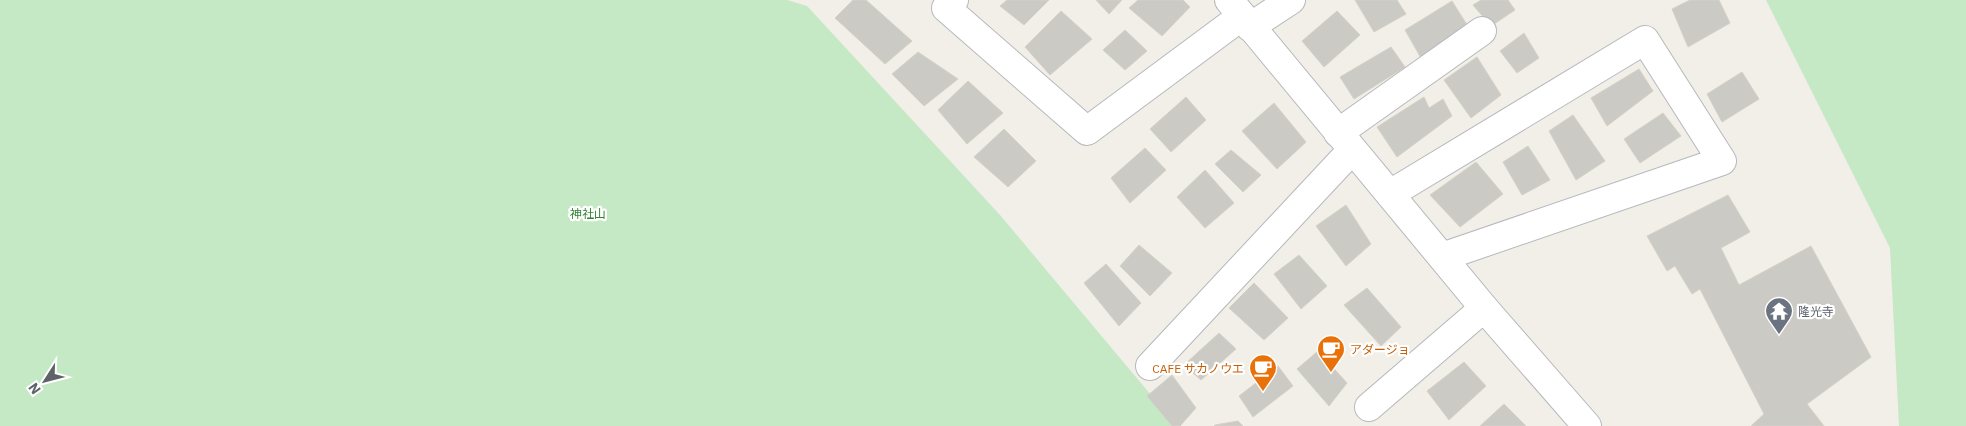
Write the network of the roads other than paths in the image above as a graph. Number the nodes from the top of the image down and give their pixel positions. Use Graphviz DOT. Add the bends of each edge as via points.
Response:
graph roads {
  1 [pos="954,0"];
  2 [pos="1291,0"];
  3 [pos="1240,14"];
  4 [pos="1482,31"];
  5 [pos="1345,142"];
  6 [pos="1390,194"];
  7 [pos="1442,257"];
  8 [pos="1484,308"];
  9 [pos="1150,366"];
  10 [pos="1369,407"];
  11 [pos="1587,426"];
  1 -- 3 [label="street" via="946,8 1087,131"];
  2 -- 3 [label="street"];
  3 -- 5 [label="street"];
  4 -- 5 [label="street"];
  5 -- 6 [label="street"];
  5 -- 9 [label="street"];
  6 -- 7 [label="street"];
  6 -- 7 [label="street" via="1645,40 1722,161"];
  7 -- 8 [label="street"];
  8 -- 10 [label="street"];
  8 -- 11 [label="street"];
}
